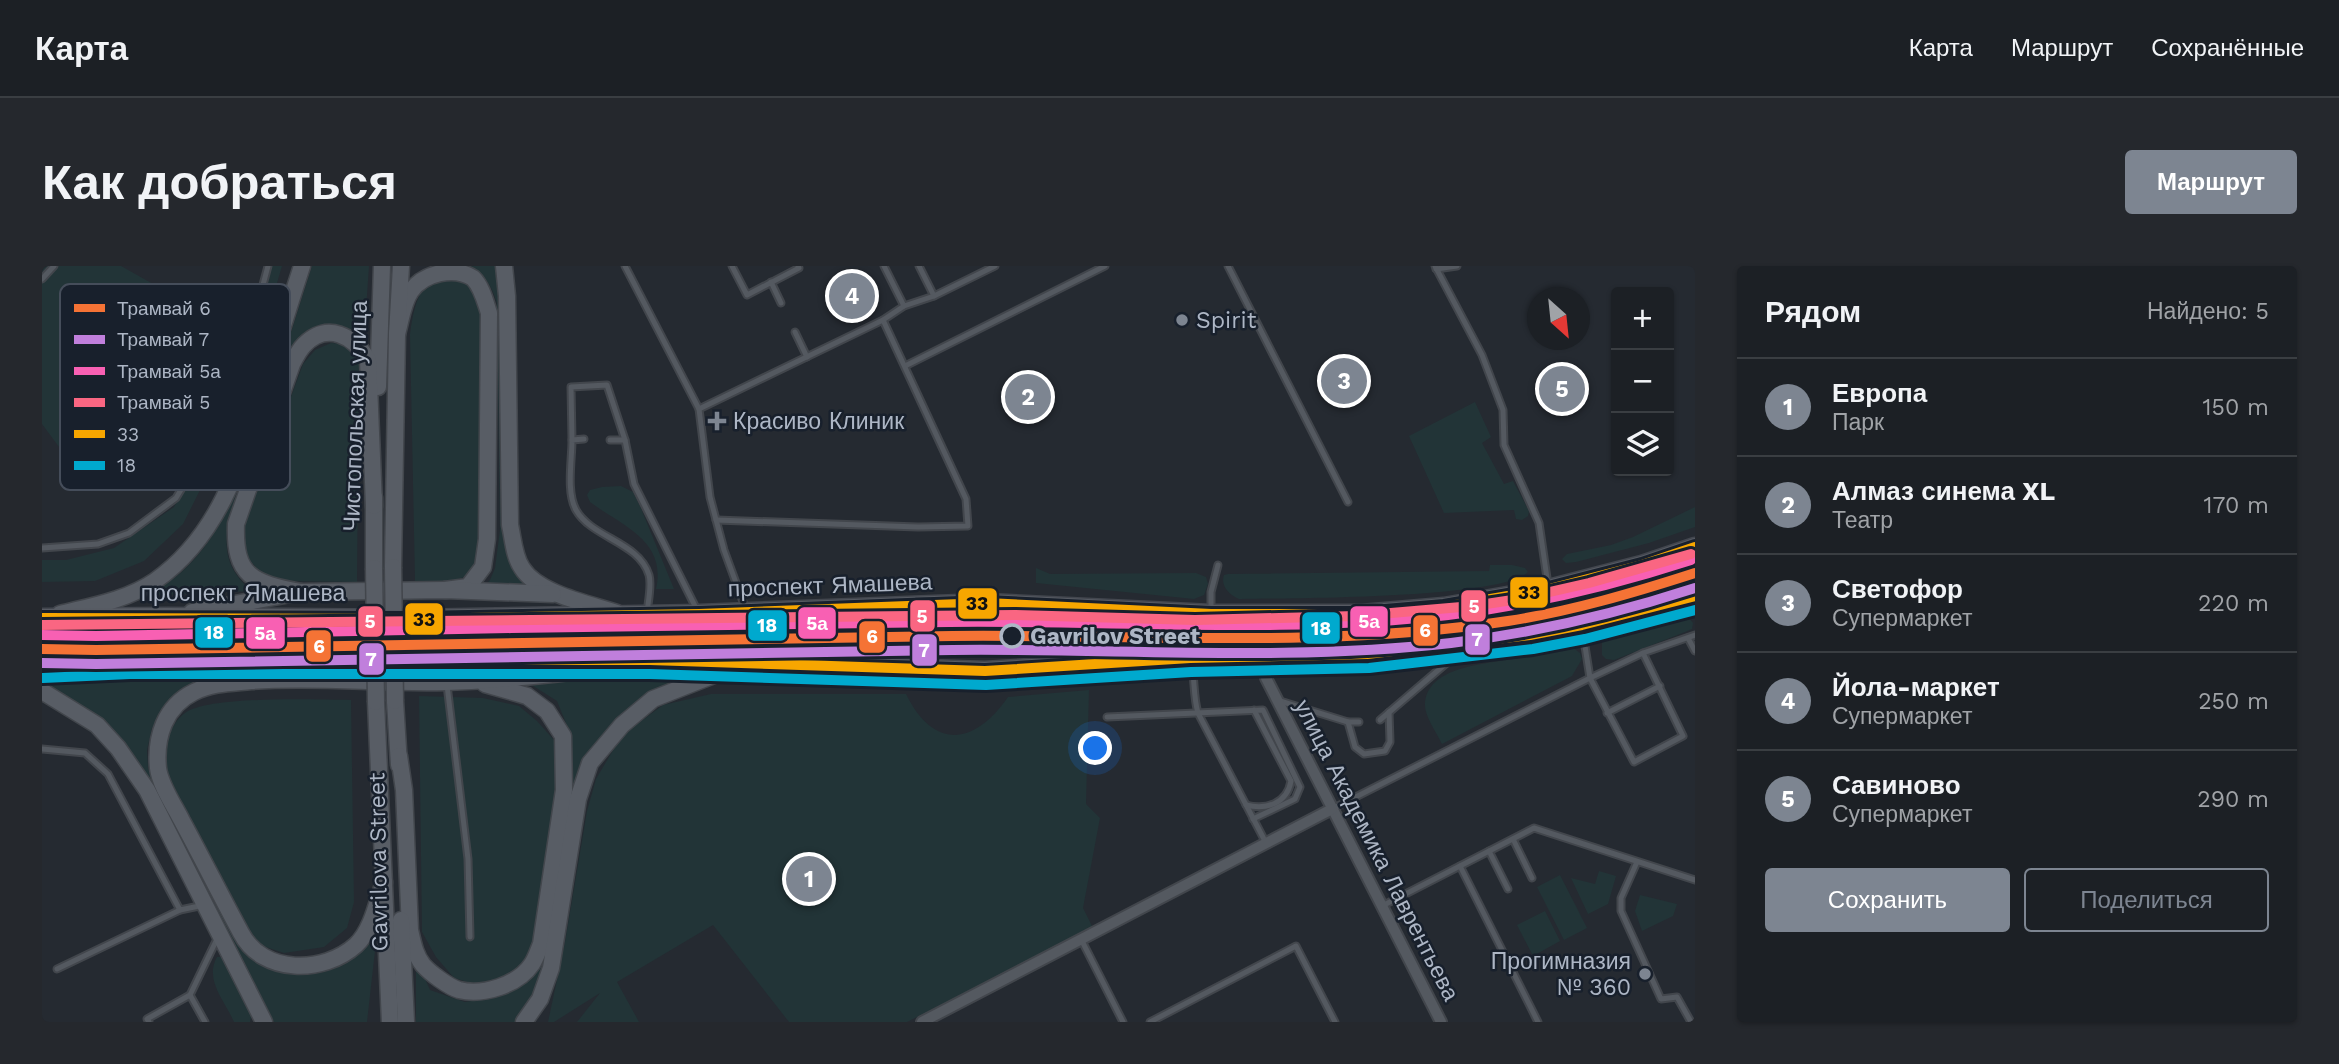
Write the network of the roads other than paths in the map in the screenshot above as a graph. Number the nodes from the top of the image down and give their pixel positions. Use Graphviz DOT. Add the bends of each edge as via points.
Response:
graph roads {
  1 [pos="54,266"];
  2 [pos="268,266"];
  3 [pos="302,266"];
  4 [pos="382,266"];
  5 [pos="401,266"];
  6 [pos="505,266"];
  7 [pos="625,266"];
  8 [pos="732,266"];
  9 [pos="798,266"];
  10 [pos="884,266"];
  11 [pos="919,266"];
  12 [pos="995,266"];
  13 [pos="1105,266"];
  14 [pos="1228,266"];
  15 [pos="1457,266"];
  16 [pos="1435,268"];
  17 [pos="42,279"];
  18 [pos="771,282"];
  19 [pos="263,284"];
  20 [pos="934,296"];
  21 [pos="781,303"];
  22 [pos="290,304"];
  23 [pos="904,306"];
  24 [pos="883,320"];
  25 [pos="795,332"];
  26 [pos="397,334"];
  27 [pos="807,357"];
  28 [pos="905,366"];
  29 [pos="290,370"];
  30 [pos="699,409"];
  31 [pos="584,439"];
  32 [pos="572,440"];
  33 [pos="610,440"];
  34 [pos="625,440"];
  35 [pos="181,490"];
  36 [pos="228,490"];
  37 [pos="248,490"];
  38 [pos="1348,502"];
  39 [pos="374,506"];
  40 [pos="716,520"];
  41 [pos="1695,547"];
  42 [pos="42,548"];
  43 [pos="1218,565"];
  44 [pos="1549,589"];
  45 [pos="445,590"];
  46 [pos="300,592"];
  47 [pos="559,594"];
  48 [pos="1695,596"];
  49 [pos="747,613"];
  50 [pos="699,614"];
  51 [pos="1211,614"];
  52 [pos="623,615"];
  53 [pos="647,615"];
  54 [pos="168,617"];
  55 [pos="43,618"];
  56 [pos="1582,625"];
  57 [pos="1695,635"];
  58 [pos="1688,638"];
  59 [pos="1472,642"];
  60 [pos="1695,651"];
  61 [pos="1643,653"];
  62 [pos="1263,657"];
  63 [pos="1190,658"];
  64 [pos="130,660"];
  65 [pos="650,660"];
  66 [pos="747,662"];
  67 [pos="42,664"];
  68 [pos="1590,678"];
  69 [pos="273,679"];
  70 [pos="472,680"];
  71 [pos="446,682"];
  72 [pos="1660,686"];
  73 [pos="42,691"];
  74 [pos="1277,699"];
  75 [pos="395,701"];
  76 [pos="376,702"];
  77 [pos="1254,710"];
  78 [pos="1389,712"];
  79 [pos="1198,713"];
  80 [pos="1607,713"];
  81 [pos="1107,717"];
  82 [pos="1380,720"];
  83 [pos="1348,722"];
  84 [pos="1359,722"];
  85 [pos="42,749"];
  86 [pos="399,756"];
  87 [pos="1246,805"];
  88 [pos="1332,809"];
  89 [pos="1253,819"];
  90 [pos="1513,839"];
  91 [pos="1266,843"];
  92 [pos="1489,852"];
  93 [pos="1637,862"];
  94 [pos="1460,866"];
  95 [pos="1532,878"];
  96 [pos="1695,880"];
  97 [pos="384,883"];
  98 [pos="1508,889"];
  99 [pos="206,905"];
  100 [pos="1382,906"];
  101 [pos="180,910"];
  102 [pos="220,933"];
  103 [pos="470,937"];
  104 [pos="1082,940"];
  105 [pos="57,969"];
  106 [pos="389,989"];
  107 [pos="190,995"];
  108 [pos="149,1022"];
  109 [pos="205,1022"];
  110 [pos="264,1022"];
  111 [pos="382,1022"];
  112 [pos="390,1022"];
  113 [pos="406,1022"];
  114 [pos="524,1022"];
  115 [pos="922,1022"];
  116 [pos="1123,1022"];
  117 [pos="1150,1022"];
  118 [pos="1335,1022"];
  119 [pos="1441,1022"];
  120 [pos="1538,1022"];
  121 [pos="1691,1022"];
  1 -- 17 [label="lane"];
  2 -- 19 [label="lane"];
  3 -- 22 [label="main road"];
  4 -- 39 [label="main road, Чистопольская улица"];
  5 -- 26 [label="main road, Чистопольская улица"];
  6 -- 47 [label="main road" via="510,525 522,569"];
  7 -- 30 [label="lane"];
  8 -- 18 [label="lane" via="747,295"];
  9 -- 18 [label="lane"];
  10 -- 23 [label="lane"];
  11 -- 20 [label="lane"];
  12 -- 20 [label="lane"];
  13 -- 28 [label="lane"];
  14 -- 38 [label="lane"];
  15 -- 16 [label="lane"];
  16 -- 44 [label="lane" via="1482,355 1503,410 1504,445 1539,523"];
  18 -- 21 [label="lane"];
  20 -- 23 [label="lane"];
  23 -- 24 [label="lane"];
  24 -- 27 [label="lane"];
  24 -- 28 [label="lane"];
  25 -- 27 [label="lane"];
  26 -- 45 [label="main road" via="409,294 429,274 459,269 481,290 489,313 487,539 483,567 468,587"];
  26 -- 75 [label="main road, Чистопольская улица, bridge"];
  27 -- 30 [label="lane"];
  28 -- 40 [label="lane" via="967,499 968,526"];
  29 -- 39 [label="main road" via="304,344 326,333 349,338 360,346 368,360"];
  30 -- 40 [label="lane"];
  31 -- 32 [label="lane"];
  32 -- 34 [label="lane" via="570,387 607,385"];
  32 -- 53 [label="lane" via="575,509 638,557 649,576"];
  33 -- 34 [label="lane"];
  34 -- 50 [label="lane" via="634,484"];
  35 -- 42 [label="lane" via="128,533 98,544"];
  36 -- 55 [label="main road" via="204,533 181,560 144,587 124,597"];
  37 -- 46 [label="main road" via="236,524 239,562 269,586"];
  39 -- 76 [label="main road, Чистопольская улица, bridge"];
  40 -- 49 [label="lane"];
  41 -- 44 [label="main road, проспект Ямашева"];
  43 -- 51 [label="lane"];
  44 -- 51 [label="main road, проспект Ямашева" via="1444,607 1362,614"];
  45 -- 46 [label="main road"];
  45 -- 47 [label="main road"];
  46 -- 54 [label="main road"];
  47 -- 52 [label="main road"];
  48 -- 56 [label="main road"];
  49 -- 50 [label="main road, проспект Ямашева"];
  49 -- 51 [label="main road, проспект Ямашева" via="987,603"];
  50 -- 53 [label="main road, проспект Ямашева"];
  52 -- 53 [label="main road, проспект Ямашева"];
  52 -- 54 [label="main road, проспект Ямашева"];
  54 -- 55 [label="main road, проспект Ямашева"];
  56 -- 59 [label="main road"];
  56 -- 68 [label="lane"];
  57 -- 58 [label="lane"];
  58 -- 60 [label="lane"];
  58 -- 61 [label="lane"];
  59 -- 62 [label="main road" via="1367,654"];
  59 -- 78 [label="lane"];
  61 -- 68 [label="lane"];
  61 -- 72 [label="lane"];
  62 -- 63 [label="main road"];
  62 -- 74 [label="street, улица Академика Лаврентьева" via="1266,678"];
  63 -- 66 [label="main road" via="985,671"];
  63 -- 79 [label="lane"];
  64 -- 65 [label="main road"];
  64 -- 67 [label="main road"];
  64 -- 69 [label="main road"];
  65 -- 66 [label="main road"];
  65 -- 70 [label="main road"];
  66 -- 114 [label="main road" via="653,699 622,725 590,763 578,799 551,968 540,999"];
  68 -- 80 [label="lane"];
  68 -- 88 [label="lane"];
  69 -- 71 [label="main road"];
  69 -- 97 [label="main road" via="212,684 191,693 175,705 158,735 158,771 245,940 284,965 327,963 357,944"];
  70 -- 71 [label="main road"];
  70 -- 86 [label="main road" via="527,696 547,711 564,736 564,790 541,944 531,965 501,987 458,990 424,966 414,951"];
  71 -- 103 [label="lane" via="468,859"];
  72 -- 80 [label="lane"];
  72 -- 80 [label="lane" via="1684,736 1634,762"];
  73 -- 99 [label="main road" via="97,726 118,748 146,790"];
  74 -- 83 [label="lane"];
  74 -- 88 [label="street, улица Академика Лаврентьева"];
  75 -- 86 [label="main road, Gavrilova Street"];
  76 -- 97 [label="main road, Gavrilova Street"];
  77 -- 79 [label="lane"];
  77 -- 87 [label="lane" via="1291,781 1289,792 1278,803 1260,809"];
  77 -- 89 [label="lane" via="1263,710 1300,787 1295,799"];
  78 -- 82 [label="lane"];
  78 -- 83 [label="lane" via="1390,742 1385,751 1364,754 1355,747"];
  79 -- 81 [label="lane"];
  79 -- 87 [label="lane"];
  83 -- 84 [label="lane"];
  85 -- 101 [label="lane" via="85,753 108,774"];
  86 -- 113 [label="main road, Gavrilova Street"];
  87 -- 89 [label="lane"];
  88 -- 91 [label="street"];
  88 -- 100 [label="street, улица Академика Лаврентьева"];
  89 -- 91 [label="lane"];
  90 -- 92 [label="lane"];
  90 -- 93 [label="lane" via="1534,828"];
  90 -- 95 [label="lane"];
  91 -- 104 [label="street"];
  92 -- 94 [label="lane"];
  92 -- 98 [label="lane"];
  93 -- 96 [label="lane"];
  93 -- 121 [label="lane" via="1620,911 1661,999 1677,997"];
  94 -- 100 [label="lane"];
  94 -- 120 [label="lane"];
  97 -- 106 [label="main road, Gavrilova Street"];
  99 -- 101 [label="lane"];
  99 -- 102 [label="main road"];
  100 -- 119 [label="street, улица Академика Лаврентьева"];
  101 -- 105 [label="lane"];
  102 -- 107 [label="lane"];
  102 -- 110 [label="main road"];
  104 -- 115 [label="street"];
  104 -- 116 [label="lane"];
  106 -- 111 [label="main road"];
  106 -- 112 [label="main road, Gavrilova Street"];
  107 -- 108 [label="lane" via="147,1018"];
  107 -- 109 [label="lane"];
  117 -- 118 [label="lane" via="1296,946"];
}
